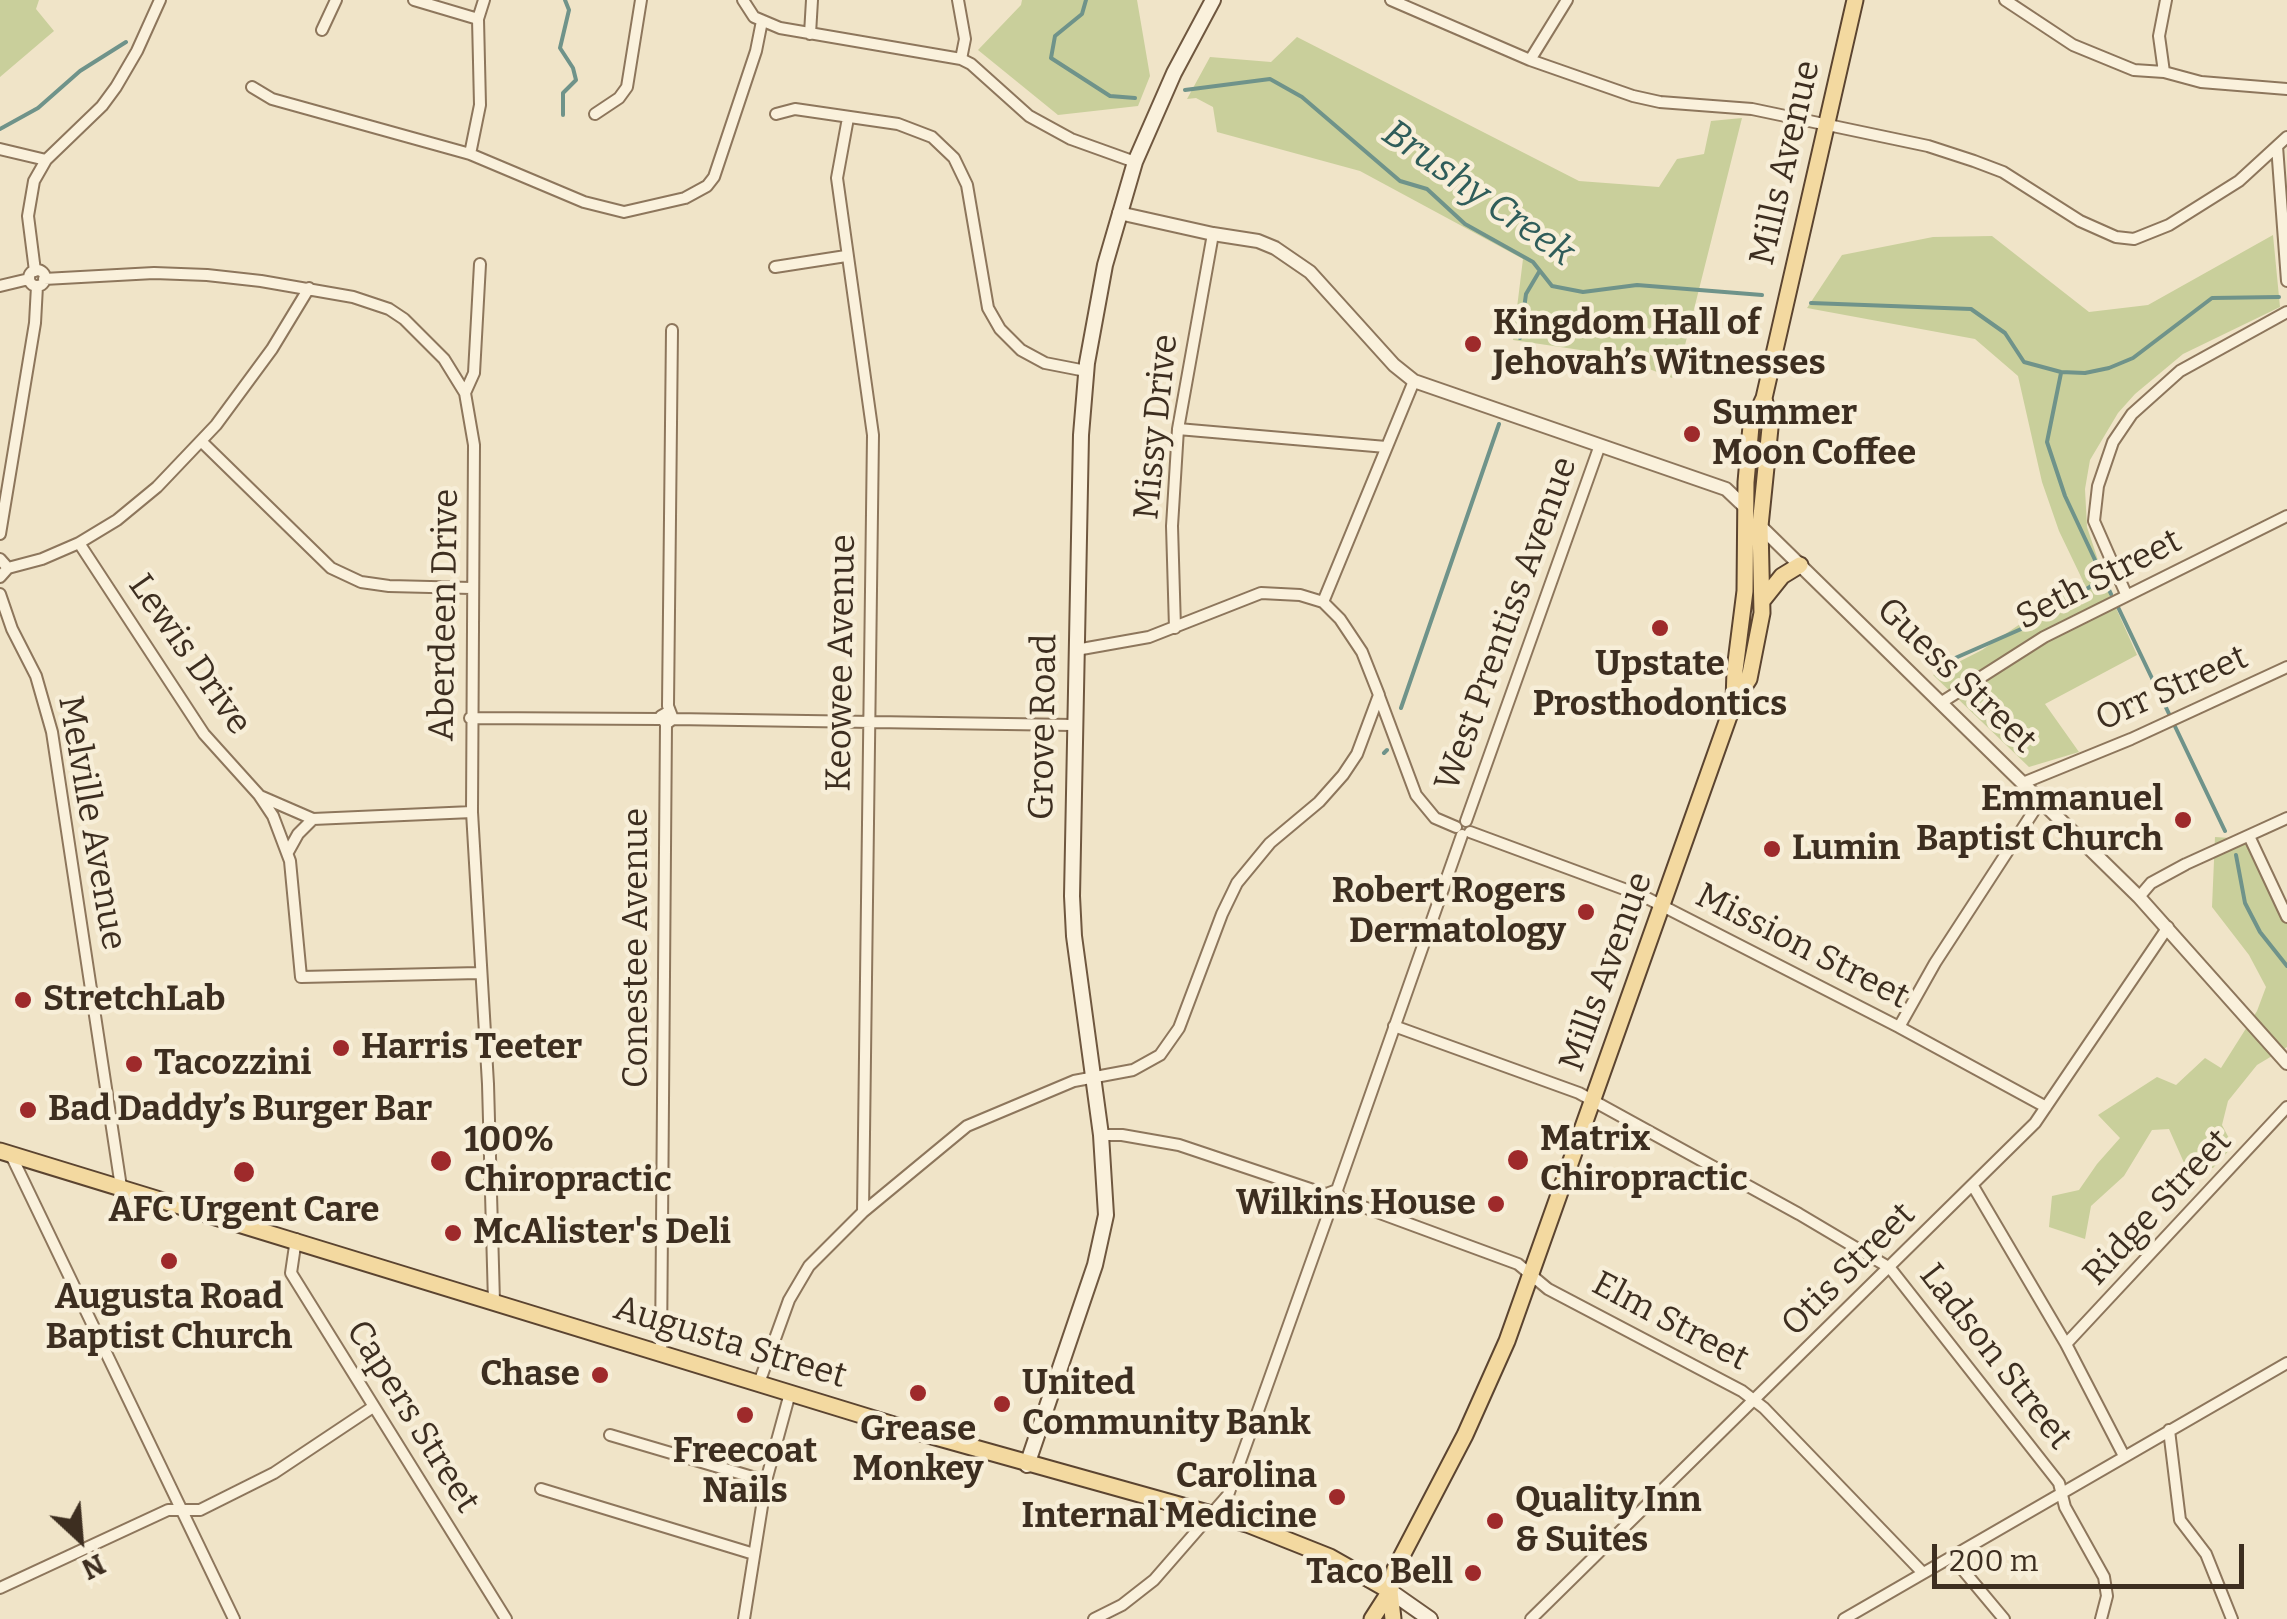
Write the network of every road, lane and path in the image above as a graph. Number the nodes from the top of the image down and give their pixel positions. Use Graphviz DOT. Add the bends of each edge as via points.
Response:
graph roads {
  1 [pos="160,0"];
  2 [pos="336,0"];
  3 [pos="414,0"];
  4 [pos="484,0"];
  5 [pos="640,0"];
  6 [pos="743,0"];
  7 [pos="812,0"];
  8 [pos="958,0"];
  9 [pos="1214,0"];
  10 [pos="1391,0"];
  11 [pos="1567,0"];
  12 [pos="1855,0"];
  13 [pos="2005,0"];
  14 [pos="2166,0"];
  15 [pos="478,19"];
  16 [pos="762,21"];
  17 [pos="322,30"];
  18 [pos="810,34"];
  19 [pos="961,59"];
  20 [pos="1530,60"];
  21 [pos="2164,72"];
  22 [pos="252,87"];
  23 [pos="2287,89"];
  24 [pos="595,114"];
  25 [pos="776,114"];
  26 [pos="848,118"];
  27 [pos="1825,126"];
  28 [pos="2287,137"];
  29 [pos="2277,146"];
  30 [pos="0,149"];
  31 [pos="470,154"];
  32 [pos="46,160"];
  33 [pos="1135,162"];
  34 [pos="1119,213"];
  35 [pos="1213,234"];
  36 [pos="846,256"];
  37 [pos="480,264"];
  38 [pos="776,266"];
  39 [pos="36,279"];
  40 [pos="2287,281"];
  41 [pos="0,286"];
  42 [pos="309,288"];
  43 [pos="2287,312"];
  44 [pos="672,330"];
  45 [pos="1086,371"];
  46 [pos="1414,381"];
  47 [pos="466,393"];
  48 [pos="1764,398"];
  49 [pos="1178,429"];
  50 [pos="202,442"];
  51 [pos="1600,444"];
  52 [pos="1386,447"];
  53 [pos="1746,508"];
  54 [pos="2287,516"];
  55 [pos="1760,526"];
  56 [pos="0,534"];
  57 [pos="79,543"];
  58 [pos="1800,565"];
  59 [pos="3,568"];
  60 [pos="471,588"];
  61 [pos="0,594"];
  62 [pos="2126,594"];
  63 [pos="1762,601"];
  64 [pos="1323,602"];
  65 [pos="1175,628"];
  66 [pos="1076,650"];
  67 [pos="2287,667"];
  68 [pos="1378,695"];
  69 [pos="1734,702"];
  70 [pos="1942,702"];
  71 [pos="470,718"];
  72 [pos="667,718"];
  73 [pos="868,723"];
  74 [pos="1073,725"];
  75 [pos="2023,783"];
  76 [pos="259,795"];
  77 [pos="2041,800"];
  78 [pos="472,812"];
  79 [pos="312,818"];
  80 [pos="2287,818"];
  81 [pos="1463,829"];
  82 [pos="2249,836"];
  83 [pos="288,852"];
  84 [pos="2138,897"];
  85 [pos="1663,908"];
  86 [pos="2287,917"];
  87 [pos="2168,928"];
  88 [pos="479,973"];
  89 [pos="1394,1026"];
  90 [pos="1899,1027"];
  91 [pos="2287,1063"];
  92 [pos="1093,1078"];
  93 [pos="1593,1101"];
  94 [pos="2046,1107"];
  95 [pos="2287,1107"];
  96 [pos="1101,1135"];
  97 [pos="6,1153"];
  98 [pos="1973,1186"];
  99 [pos="122,1187"];
  100 [pos="1334,1196"];
  101 [pos="863,1212"];
  102 [pos="296,1240"];
  103 [pos="1890,1268"];
  104 [pos="1532,1276"];
  105 [pos="494,1302"];
  106 [pos="2066,1344"];
  107 [pos="661,1352"];
  108 [pos="2287,1363"];
  109 [pos="759,1382"];
  110 [pos="790,1392"];
  111 [pos="1756,1400"];
  112 [pos="373,1407"];
  113 [pos="2169,1430"];
  114 [pos="610,1435"];
  115 [pos="2124,1456"];
  116 [pos="1027,1465"];
  117 [pos="766,1481"];
  118 [pos="541,1489"];
  119 [pos="2062,1492"];
  120 [pos="182,1510"];
  121 [pos="1214,1514"];
  122 [pos="754,1554"];
  123 [pos="1952,1558"];
  124 [pos="1923,1573"];
  125 [pos="0,1588"];
  126 [pos="1390,1590"];
  127 [pos="234,1619"];
  128 [pos="506,1619"];
  129 [pos="744,1619"];
  130 [pos="1094,1619"];
  131 [pos="1372,1619"];
  132 [pos="1393,1619"];
  133 [pos="1430,1619"];
  134 [pos="1530,1619"];
  135 [pos="1844,1619"];
  136 [pos="2004,1619"];
  137 [pos="2101,1619"];
  138 [pos="2232,1619"];
  1 -- 32 [label="street" via="116,87"];
  2 -- 17 [label="street"];
  3 -- 15 [label="street"];
  4 -- 15 [label="street"];
  5 -- 24 [label="street" via="627,88"];
  6 -- 16 [label="street"];
  7 -- 18 [label="street"];
  8 -- 19 [label="street" via="965,39"];
  9 -- 33 [label="main road, Grove Road"];
  10 -- 20 [label="street"];
  11 -- 20 [label="street"];
  12 -- 27 [label="main road, Mills Avenue"];
  13 -- 21 [label="street" via="2092,55"];
  14 -- 21 [label="street"];
  15 -- 31 [label="street" via="480,105"];
  16 -- 18 [label="street"];
  16 -- 31 [label="street" via="720,164 697,193 615,212"];
  18 -- 19 [label="street"];
  19 -- 33 [label="street" via="1029,116"];
  20 -- 27 [label="street" via="1633,96 1752,109"];
  21 -- 23 [label="street"];
  22 -- 31 [label="street" via="272,99"];
  25 -- 26 [label="street" via="795,109"];
  26 -- 36 [label="street, Keowee Avenue" via="836,178"];
  26 -- 45 [label="street" via="898,124 932,137 954,158 967,185 988,308 1000,328 1045,364"];
  27 -- 29 [label="street" via="1974,160 2097,231 2130,239 2200,207"];
  27 -- 48 [label="main road, Mills Avenue"];
  28 -- 29 [label="street"];
  29 -- 40 [label="street"];
  30 -- 32 [label="street"];
  32 -- 39 [label="street" via="28,216"];
  33 -- 34 [label="main road, Grove Road"];
  34 -- 35 [label="street"];
  34 -- 45 [label="main road, Grove Road"];
  35 -- 46 [label="street" via="1258,241 1290,256"];
  35 -- 49 [label="street, Missy Drive"];
  36 -- 38 [label="street"];
  36 -- 73 [label="street, Keowee Avenue" via="872,435"];
  37 -- 47 [label="street" via="474,373"];
  39 -- 41 [label="street, Aberdeen Drive"];
  39 -- 42 [label="street, Aberdeen Drive" via="154,273"];
  39 -- 56 [label="street" via="36,323"];
  42 -- 47 [label="street, Aberdeen Drive" via="389,309 431,345"];
  42 -- 50 [label="street"];
  43 -- 62 [label="street" via="2180,370 2132,414 2113,442 2094,520"];
  44 -- 72 [label="street, Conestee Avenue"];
  45 -- 66 [label="main road, Grove Road"];
  46 -- 51 [label="street, Guess Street"];
  46 -- 52 [label="street"];
  47 -- 60 [label="street, Aberdeen Drive" via="474,445"];
  48 -- 53 [label="main road, Mills Avenue" via="1751,426"];
  48 -- 55 [label="main road, Mills Avenue" via="1770,428"];
  49 -- 52 [label="street"];
  49 -- 65 [label="street, Missy Drive"];
  50 -- 57 [label="street" via="130,511"];
  50 -- 60 [label="street" via="331,568 389,586"];
  51 -- 53 [label="street, Guess Street" via="1726,489"];
  51 -- 81 [label="street, West Prentiss Avenue"];
  52 -- 64 [label="street"];
  53 -- 55 [label="street, Guess Street"];
  53 -- 69 [label="main road, Mills Avenue" via="1746,590"];
  54 -- 62 [label="street, Seth Street"];
  55 -- 58 [label="street, Guess Street"];
  55 -- 63 [label="main road, Mills Avenue"];
  57 -- 59 [label="street"];
  57 -- 76 [label="street, Lewis Drive" via="204,734"];
  58 -- 63 [label="main road"];
  58 -- 70 [label="street, Guess Street"];
  60 -- 71 [label="street, Aberdeen Drive"];
  61 -- 99 [label="street, Melville Avenue" via="52,732"];
  62 -- 70 [label="street, Seth Street"];
  63 -- 69 [label="main road, Mills Avenue" via="1749,679"];
  64 -- 65 [label="street" via="1262,594"];
  64 -- 68 [label="street, Mission Street" via="1352,635"];
  65 -- 66 [label="street"];
  66 -- 74 [label="main road, Grove Road"];
  67 -- 75 [label="street, Orr Street"];
  68 -- 81 [label="street, Mission Street" via="1416,796 1435,818"];
  68 -- 92 [label="street" via="1343,775 1237,883 1171,1042 1145,1065"];
  69 -- 85 [label="main road, Mills Avenue"];
  70 -- 75 [label="street, Guess Street"];
  71 -- 72 [label="street"];
  71 -- 78 [label="street, Aberdeen Drive"];
  72 -- 73 [label="street"];
  72 -- 107 [label="street, Conestee Avenue"];
  73 -- 74 [label="street"];
  73 -- 101 [label="street, Keowee Avenue"];
  74 -- 92 [label="main road, Grove Road" via="1072,896"];
  75 -- 77 [label="street, Guess Street"];
  76 -- 79 [label="street"];
  76 -- 83 [label="street"];
  77 -- 84 [label="street, Guess Street"];
  77 -- 90 [label="street"];
  78 -- 79 [label="street"];
  78 -- 88 [label="street, Aberdeen Drive"];
  79 -- 83 [label="street"];
  80 -- 82 [label="street"];
  81 -- 85 [label="street, Mission Street"];
  81 -- 89 [label="street, West Prentiss Avenue"];
  82 -- 84 [label="street" via="2151,882"];
  82 -- 86 [label="street"];
  83 -- 88 [label="street" via="301,977"];
  84 -- 87 [label="street, Guess Street"];
  85 -- 90 [label="street, Mission Street"];
  85 -- 93 [label="main road, Mills Avenue"];
  87 -- 91 [label="street, Guess Street"];
  87 -- 94 [label="street, Otis Street"];
  88 -- 105 [label="street, Aberdeen Drive"];
  89 -- 93 [label="street, Ladson Street"];
  89 -- 100 [label="street, West Prentiss Avenue"];
  90 -- 94 [label="street, Mission Street"];
  92 -- 96 [label="main road, Grove Road"];
  92 -- 101 [label="street" via="967,1126"];
  93 -- 103 [label="street, Ladson Street"];
  93 -- 104 [label="main road, Mills Avenue"];
  94 -- 98 [label="street, Otis Street"];
  95 -- 106 [label="street, Ridge Street"];
  96 -- 100 [label="street, Elm Street" via="1178,1145"];
  96 -- 116 [label="main road, Grove Road" via="1106,1215 1100,1247"];
  97 -- 99 [label="main road, Augusta Street"];
  97 -- 120 [label="street"];
  98 -- 103 [label="street, Otis Street"];
  98 -- 106 [label="street"];
  99 -- 102 [label="main road, Augusta Street"];
  100 -- 104 [label="street, Elm Street" via="1518,1264"];
  100 -- 121 [label="street, West Prentiss Avenue" via="1228,1495"];
  101 -- 109 [label="street" via="797,1284"];
  102 -- 105 [label="main road, Augusta Street"];
  102 -- 112 [label="street, Capers Street" via="291,1274"];
  103 -- 111 [label="street, Otis Street"];
  103 -- 119 [label="street, Ladson Street"];
  104 -- 111 [label="street, Elm Street"];
  104 -- 126 [label="main road, Mills Avenue"];
  105 -- 107 [label="main road, Augusta Street"];
  106 -- 115 [label="street"];
  107 -- 109 [label="main road, Augusta Street"];
  108 -- 113 [label="street"];
  109 -- 110 [label="main road, Augusta Street"];
  110 -- 116 [label="main road, Augusta Street"];
  110 -- 117 [label="street"];
  111 -- 124 [label="street, Elm Street"];
  111 -- 134 [label="street, Otis Street"];
  112 -- 120 [label="street" via="274,1473 200,1510"];
  112 -- 128 [label="street, Capers Street"];
  113 -- 115 [label="street"];
  113 -- 138 [label="street" via="2180,1520 2206,1554"];
  114 -- 117 [label="street"];
  115 -- 119 [label="street"];
  116 -- 121 [label="main road, Augusta Street"];
  117 -- 122 [label="street"];
  118 -- 122 [label="street"];
  119 -- 123 [label="street"];
  119 -- 137 [label="street, Ladson Street" via="2104,1578"];
  120 -- 125 [label="street" via="168,1510"];
  120 -- 127 [label="street"];
  121 -- 126 [label="main road, Augusta Street" via="1296,1542"];
  121 -- 130 [label="street, West Prentiss Avenue" via="1154,1580"];
  122 -- 129 [label="street"];
  123 -- 124 [label="street"];
  123 -- 136 [label="street"];
  124 -- 135 [label="street"];
  126 -- 131 [label="main road, Mills Avenue"];
  126 -- 132 [label="main road"];
  126 -- 133 [label="main road, Augusta Street"];
}
